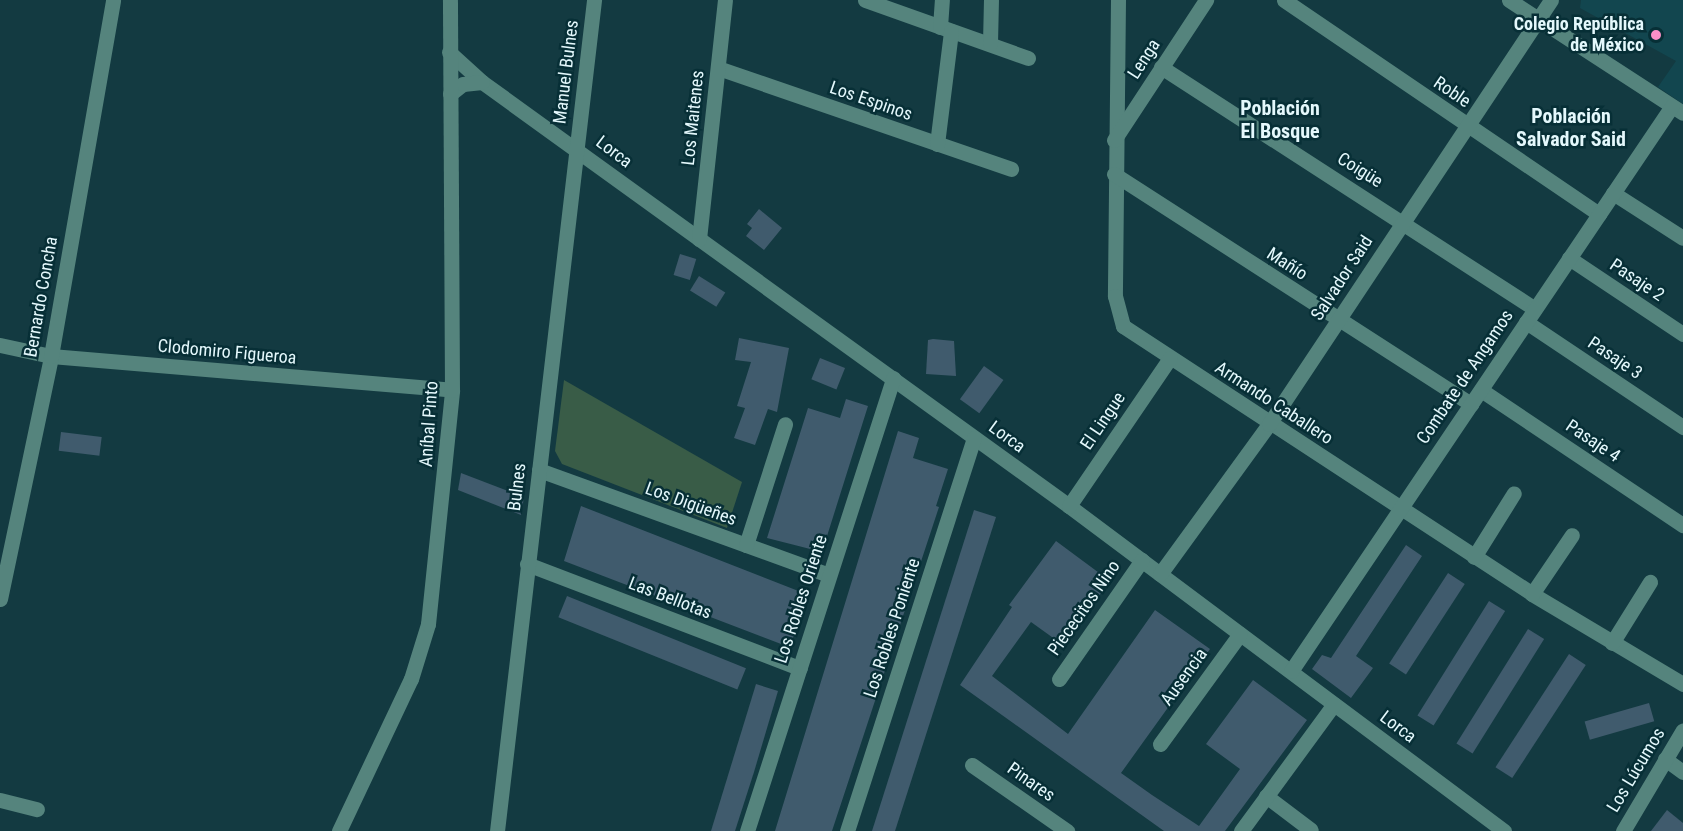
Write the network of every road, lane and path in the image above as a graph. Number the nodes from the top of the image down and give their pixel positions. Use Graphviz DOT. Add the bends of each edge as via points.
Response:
graph roads {
  1 [pos="113,0"];
  2 [pos="450,0"];
  3 [pos="594,0"];
  4 [pos="724,0"];
  5 [pos="865,0"];
  6 [pos="942,0"];
  7 [pos="991,0"];
  8 [pos="1118,0"];
  9 [pos="1206,0"];
  10 [pos="1284,0"];
  11 [pos="1509,0"];
  12 [pos="1551,0"];
  13 [pos="1539,20"];
  14 [pos="945,29"];
  15 [pos="990,44"];
  16 [pos="450,52"];
  17 [pos="1028,58"];
  18 [pos="1161,67"];
  19 [pos="718,68"];
  20 [pos="482,82"];
  21 [pos="450,94"];
  22 [pos="1678,109"];
  23 [pos="1466,124"];
  24 [pos="1114,140"];
  25 [pos="937,144"];
  26 [pos="576,148"];
  27 [pos="1011,169"];
  28 [pos="1114,174"];
  29 [pos="1613,193"];
  30 [pos="1599,214"];
  31 [pos="1403,220"];
  32 [pos="1683,238"];
  33 [pos="699,240"];
  34 [pos="1569,258"];
  35 [pos="1535,309"];
  36 [pos="1338,321"];
  37 [pos="1526,322"];
  38 [pos="1683,334"];
  39 [pos="0,345"];
  40 [pos="51,356"];
  41 [pos="1170,358"];
  42 [pos="893,378"];
  43 [pos="452,390"];
  44 [pos="1481,390"];
  45 [pos="1471,404"];
  46 [pos="785,423"];
  47 [pos="1269,424"];
  48 [pos="1683,427"];
  49 [pos="974,438"];
  50 [pos="539,470"];
  51 [pos="1514,494"];
  52 [pos="1069,506"];
  53 [pos="1400,509"];
  54 [pos="1683,525"];
  55 [pos="1572,535"];
  56 [pos="746,545"];
  57 [pos="1474,557"];
  58 [pos="1142,560"];
  59 [pos="527,564"];
  60 [pos="1160,574"];
  61 [pos="829,575"];
  62 [pos="1650,582"];
  63 [pos="1532,594"];
  64 [pos="0,599"];
  65 [pos="1240,634"];
  66 [pos="1612,643"];
  67 [pos="800,668"];
  68 [pos="1291,671"];
  69 [pos="1059,679"];
  70 [pos="1683,684"];
  71 [pos="1334,704"];
  72 [pos="1683,729"];
  73 [pos="1160,744"];
  74 [pos="1665,759"];
  75 [pos="972,765"];
  76 [pos="1683,772"];
  77 [pos="1266,796"];
  78 [pos="0,800"];
  79 [pos="37,809"];
  80 [pos="1311,830"];
  81 [pos="339,831"];
  82 [pos="497,831"];
  83 [pos="747,831"];
  84 [pos="847,831"];
  85 [pos="1067,831"];
  86 [pos="1240,831"];
  87 [pos="1504,831"];
  88 [pos="1623,831"];
  1 -- 40 [label="street, Bernardo Concha"];
  2 -- 16 [label="street, Aníbal Pinto"];
  3 -- 26 [label="street, Manuel Bulnes"];
  4 -- 19 [label="street, Los Maitenes"];
  5 -- 14 [label="street"];
  6 -- 14 [label="street"];
  7 -- 15 [label="street"];
  8 -- 24 [label="street, Armando Caballero"];
  9 -- 18 [label="street, Lenga"];
  10 -- 23 [label="street, Roble"];
  11 -- 13 [label="street"];
  12 -- 13 [label="street, Salvador Said"];
  13 -- 22 [label="street"];
  13 -- 23 [label="street, Salvador Said"];
  14 -- 15 [label="street"];
  14 -- 25 [label="street"];
  15 -- 17 [label="street"];
  16 -- 20 [label="street, Lorca"];
  16 -- 21 [label="street, Aníbal Pinto"];
  18 -- 24 [label="street, Lenga"];
  18 -- 31 [label="street, Coigüe"];
  19 -- 25 [label="street, Los Espinos"];
  19 -- 33 [label="street, Los Maitenes"];
  20 -- 21 [label="street" via="463,84"];
  20 -- 26 [label="street, Lorca"];
  21 -- 43 [label="street, Aníbal Pinto"];
  22 -- 29 [label="street, Combate de Angamos"];
  23 -- 30 [label="street, Roble"];
  23 -- 31 [label="street, Salvador Said"];
  24 -- 28 [label="street, Armando Caballero"];
  25 -- 27 [label="street, Los Espinos"];
  26 -- 33 [label="street, Lorca"];
  26 -- 50 [label="street, Bulnes"];
  28 -- 36 [label="street, Mañío"];
  28 -- 41 [label="street, Armando Caballero" via="1118,318 1123,326"];
  29 -- 30 [label="street, Combate de Angamos"];
  29 -- 32 [label="street"];
  30 -- 34 [label="street, Combate de Angamos"];
  31 -- 35 [label="street, Coigüe"];
  31 -- 36 [label="street, Salvador Said"];
  33 -- 42 [label="street, Lorca"];
  34 -- 35 [label="street, Combate de Angamos"];
  34 -- 38 [label="street, Pasaje 2"];
  35 -- 37 [label="street, Combate de Angamos"];
  36 -- 45 [label="street, Mañío"];
  36 -- 47 [label="street, Salvador Said"];
  37 -- 44 [label="street, Combate de Angamos"];
  37 -- 48 [label="street, Pasaje 3"];
  39 -- 40 [label="street, Clodomiro Figueroa"];
  40 -- 43 [label="street, Clodomiro Figueroa"];
  40 -- 64 [label="street, Bernardo Concha"];
  41 -- 47 [label="street, Armando Caballero"];
  41 -- 52 [label="street, El Lingue"];
  42 -- 49 [label="street, Lorca"];
  42 -- 61 [label="street, Los Robles Oriente"];
  43 -- 81 [label="street, Aníbal Pinto" via="428,624 411,679"];
  44 -- 45 [label="street, Combate de Angamos"];
  44 -- 54 [label="street, Pasaje 4"];
  45 -- 53 [label="street, Combate de Angamos"];
  46 -- 56 [label="street"];
  47 -- 53 [label="street, Armando Caballero"];
  47 -- 60 [label="street, Salvador Said"];
  49 -- 52 [label="street, Lorca"];
  49 -- 84 [label="street, Los Robles Poniente"];
  50 -- 56 [label="street, Los Digüeñes"];
  50 -- 59 [label="street, Bulnes"];
  51 -- 57 [label="street"];
  52 -- 58 [label="street, Lorca"];
  53 -- 57 [label="street, Armando Caballero"];
  53 -- 68 [label="street, Combate de Angamos"];
  55 -- 63 [label="street"];
  56 -- 61 [label="street, Los Digüeñes"];
  57 -- 63 [label="street, Armando Caballero"];
  58 -- 60 [label="street, Lorca"];
  58 -- 69 [label="street, Piececitos Nino"];
  59 -- 67 [label="street, Las Bellotas"];
  59 -- 82 [label="street, Bulnes"];
  60 -- 65 [label="street, Lorca"];
  61 -- 67 [label="street, Los Robles Oriente"];
  62 -- 66 [label="street"];
  63 -- 66 [label="street, Armando Caballero"];
  65 -- 68 [label="street, Lorca"];
  65 -- 73 [label="street, Ausencia"];
  66 -- 70 [label="street, Armando Caballero"];
  67 -- 83 [label="street, Los Robles Oriente"];
  68 -- 71 [label="street, Lorca"];
  71 -- 77 [label="street"];
  71 -- 87 [label="street, Lorca"];
  72 -- 74 [label="street, Los Lúcumos"];
  74 -- 76 [label="street"];
  74 -- 88 [label="street, Los Lúcumos"];
  75 -- 85 [label="street, Pinares"];
  77 -- 80 [label="street"];
  77 -- 86 [label="street"];
  78 -- 79 [label="street"];
}
